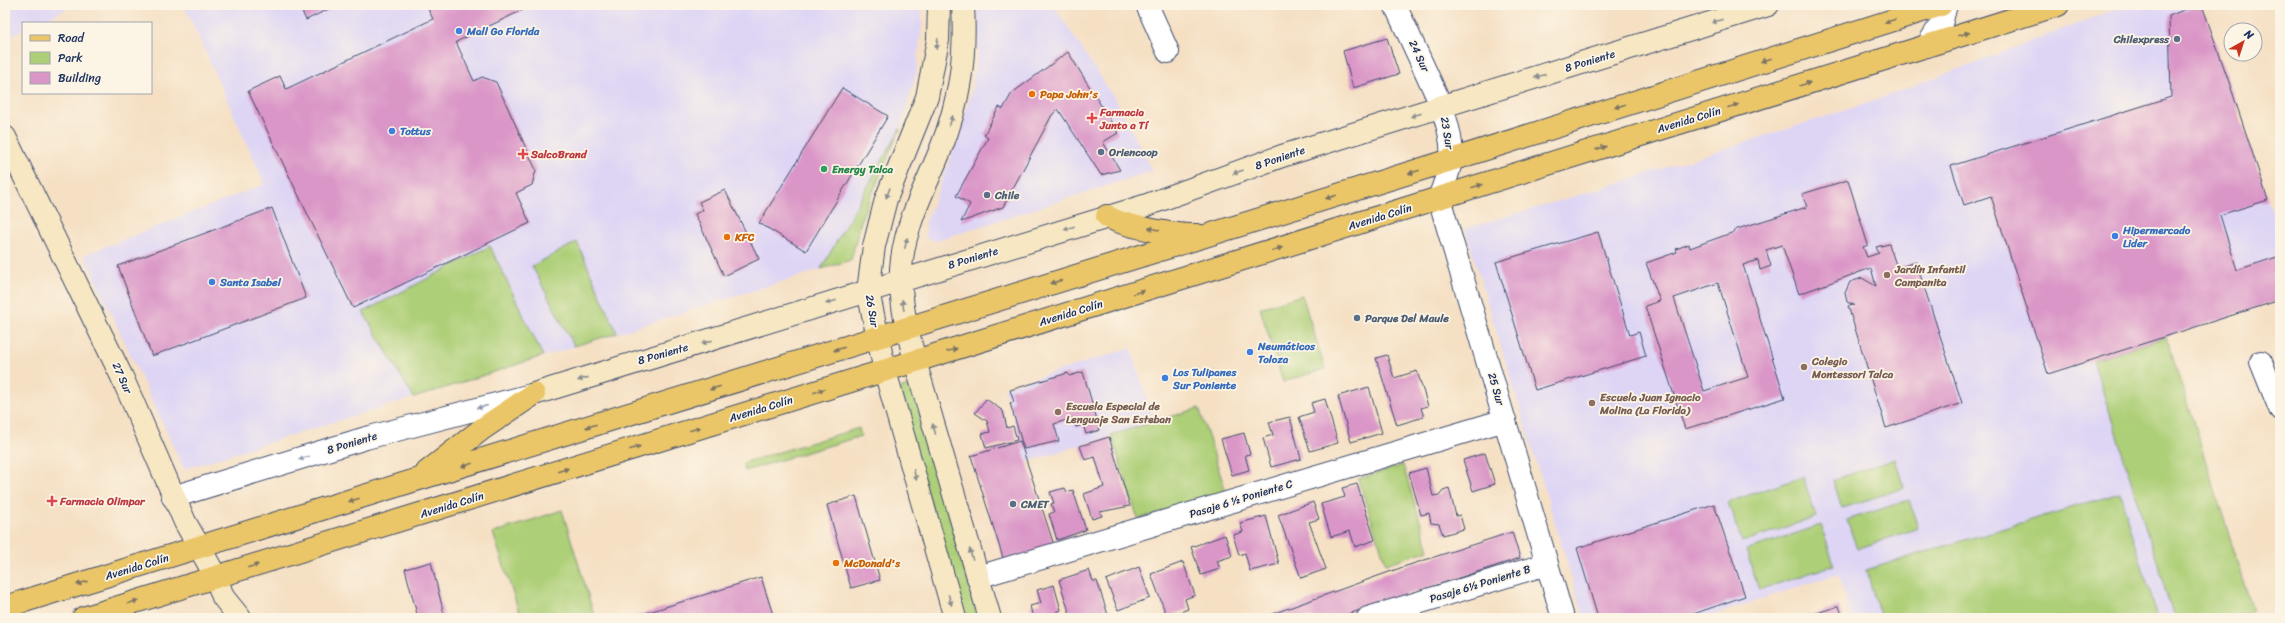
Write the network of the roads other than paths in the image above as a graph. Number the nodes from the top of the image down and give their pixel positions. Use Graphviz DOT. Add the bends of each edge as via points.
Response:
graph roads {
  1 [pos="939,5"];
  2 [pos="963,5"];
  3 [pos="1147,5"];
  4 [pos="1396,5"];
  5 [pos="1768,5"];
  6 [pos="1941,5"];
  7 [pos="1946,5"];
  8 [pos="2058,5"];
  9 [pos="1927,46"];
  10 [pos="1168,52"];
  11 [pos="1442,107"];
  12 [pos="5,137"];
  13 [pos="1451,160"];
  14 [pos="1439,198"];
  15 [pos="1106,216"];
  16 [pos="1206,235"];
  17 [pos="900,281"];
  18 [pos="868,291"];
  19 [pos="907,329"];
  20 [pos="877,337"];
  21 [pos="915,361"];
  22 [pos="2262,362"];
  23 [pos="885,370"];
  24 [pos="534,394"];
  25 [pos="2280,409"];
  26 [pos="1505,420"];
  27 [pos="415,481"];
  28 [pos="173,497"];
  29 [pos="199,548"];
  30 [pos="1547,564"];
  31 [pos="216,577"];
  32 [pos="978,578"];
  33 [pos="5,607"];
  34 [pos="83,618"];
  35 [pos="240,618"];
  36 [pos="956,618"];
  37 [pos="990,618"];
  38 [pos="1368,618"];
  39 [pos="1562,618"];
  1 -- 18 [label="street, 26 Sur, one-way" via="938,40 927,97 886,199 874,246"];
  17 -- 2 [label="street, one-way" via="902,258 910,224 958,100 965,32"];
  3 -- 10 [label="street"];
  4 -- 11 [label="street, 24 Sur"];
  5 -- 11 [label="street, 8 Poniente, one-way"];
  6 -- 13 [label="main road, Avenida Colín, one-way"];
  7 -- 9 [label="street" via="1941,24"];
  9 -- 8 [label="main road, Avenida Colín, one-way"];
  14 -- 9 [label="main road, Avenida Colín, one-way"];
  11 -- 13 [label="street, 23 Sur" via="1451,141"];
  11 -- 15 [label="street, 8 Poniente, one-way" via="1282,156 1158,202"];
  12 -- 28 [label="street, 27 Sur" via="122,377"];
  13 -- 14 [label="street"];
  13 -- 16 [label="main road, Avenida Colín, one-way"];
  21 -- 14 [label="main road, Avenida Colín, one-way"];
  14 -- 26 [label="street, 25 Sur"];
  16 -- 15 [label="main road, one-way" via="1188,236 1119,222"];
  15 -- 17 [label="street, 8 Poniente, one-way"];
  16 -- 19 [label="main road, Avenida Colín, one-way"];
  17 -- 18 [label="street, 8 Poniente"];
  19 -- 17 [label="street, one-way"];
  18 -- 20 [label="street, 26 Sur"];
  18 -- 24 [label="street, 8 Poniente, one-way"];
  19 -- 20 [label="main road, Avenida Colín"];
  19 -- 21 [label="street"];
  20 -- 23 [label="street, 26 Sur"];
  20 -- 27 [label="main road, Avenida Colín, one-way"];
  21 -- 23 [label="main road, Avenida Colín"];
  32 -- 21 [label="street, one-way"];
  22 -- 25 [label="street"];
  31 -- 23 [label="main road, Avenida Colín, one-way"];
  23 -- 36 [label="street, 26 Sur, one-way"];
  24 -- 27 [label="main road" via="482,429"];
  24 -- 28 [label="street, 8 Poniente, one-way" via="366,438"];
  26 -- 30 [label="street, 25 Sur"];
  26 -- 32 [label="street, Pasaje 6 ½ Poniente C"];
  27 -- 29 [label="main road, Avenida Colín, one-way"];
  28 -- 29 [label="street, 27 Sur"];
  29 -- 31 [label="street, 27 Sur"];
  29 -- 33 [label="main road, Avenida Colín, one-way"];
  30 -- 38 [label="street, Pasaje 6½ Poniente B"];
  30 -- 39 [label="street, 25 Sur"];
  34 -- 31 [label="main road, Avenida Colín, one-way"];
  31 -- 35 [label="street, 27 Sur" via="223,597"];
  32 -- 37 [label="street"];
}
